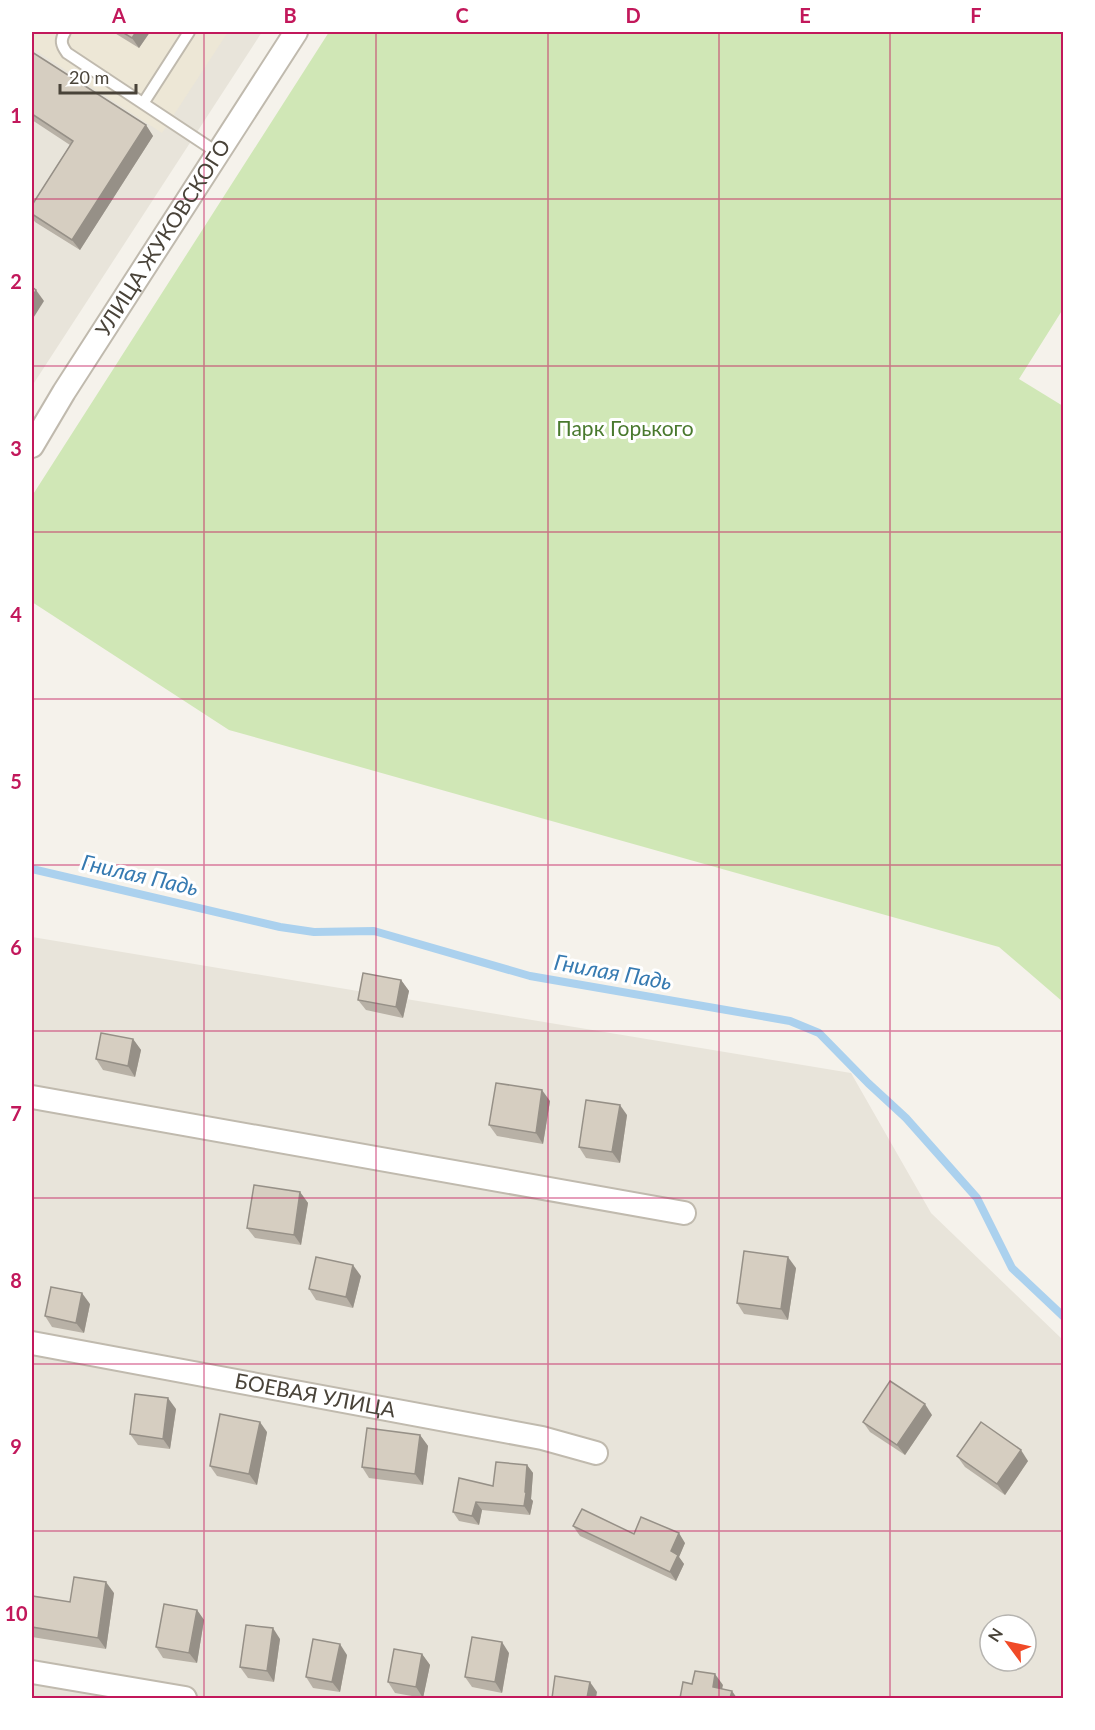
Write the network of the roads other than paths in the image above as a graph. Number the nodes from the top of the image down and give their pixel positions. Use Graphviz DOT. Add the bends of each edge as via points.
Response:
graph roads {
  1 [pos="66,32"];
  2 [pos="189,32"];
  3 [pos="296,32"];
  4 [pos="144,102"];
  5 [pos="218,153"];
  6 [pos="32,446"];
  7 [pos="32,1097"];
  8 [pos="684,1213"];
  9 [pos="32,1343"];
  10 [pos="596,1453"];
  11 [pos="32,1672"];
  12 [pos="185,1698"];
  1 -- 4 [label="lane" via="62,46 67,53"];
  2 -- 4 [label="lane"];
  3 -- 5 [label="street, УЛИЦА ЖУКОВСКОГО"];
  4 -- 5 [label="lane"];
  5 -- 6 [label="street, УЛИЦА ЖУКОВСКОГО"];
  7 -- 8 [label="street"];
  9 -- 10 [label="street, БОЕВАЯ УЛИЦА" via="543,1438"];
  11 -- 12 [label="street"];
}
